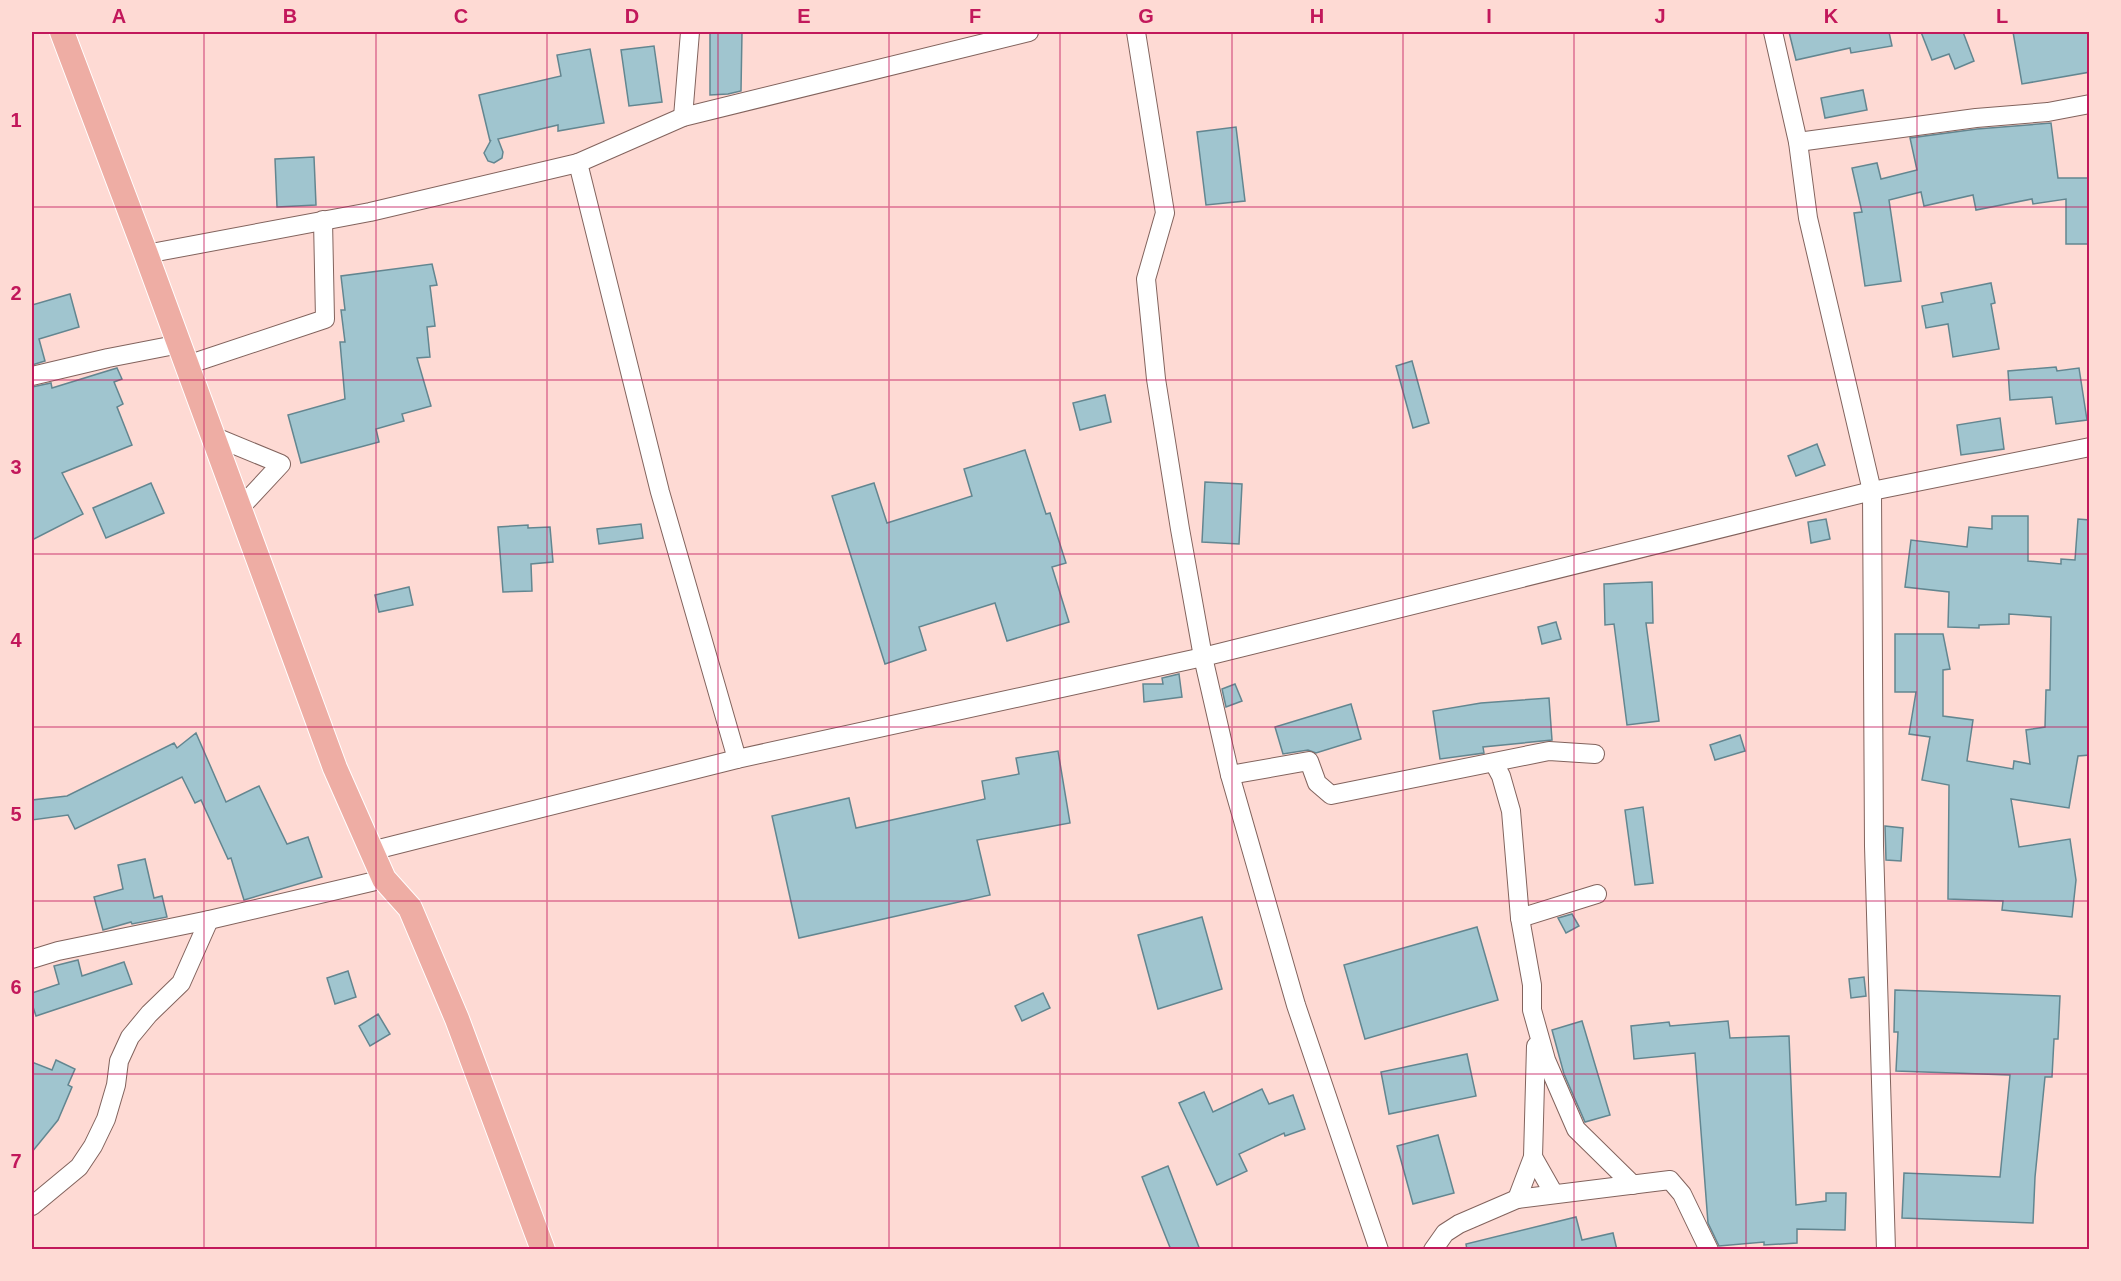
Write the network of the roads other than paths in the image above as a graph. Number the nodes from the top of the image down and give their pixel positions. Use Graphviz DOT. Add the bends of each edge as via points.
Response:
graph roads {
  1 [pos="62,32"];
  2 [pos="690,32"];
  3 [pos="1029,32"];
  4 [pos="1136,32"];
  5 [pos="1773,32"];
  6 [pos="2090,104"];
  7 [pos="683,117"];
  8 [pos="1798,142"];
  9 [pos="578,163"];
  10 [pos="323,220"];
  11 [pos="146,254"];
  12 [pos="183,355"];
  13 [pos="32,376"];
  14 [pos="213,436"];
  15 [pos="2090,447"];
  16 [pos="1872,491"];
  17 [pos="240,508"];
  18 [pos="1203,657"];
  19 [pos="1595,754"];
  20 [pos="737,759"];
  21 [pos="1494,763"];
  22 [pos="1230,775"];
  23 [pos="371,851"];
  24 [pos="384,879"];
  25 [pos="1597,894"];
  26 [pos="1520,918"];
  27 [pos="209,920"];
  28 [pos="32,959"];
  29 [pos="1537,1032"];
  30 [pos="1533,1157"];
  31 [pos="1633,1185"];
  32 [pos="1554,1194"];
  33 [pos="1517,1199"];
  34 [pos="32,1206"];
  35 [pos="543,1250"];
  36 [pos="1379,1250"];
  37 [pos="1433,1250"];
  38 [pos="1709,1250"];
  39 [pos="1886,1250"];
  1 -- 11 [label="main road"];
  2 -- 7 [label="street"];
  3 -- 7 [label="street"];
  4 -- 18 [label="street" via="1166,213 1146,279 1156,379"];
  5 -- 8 [label="street"];
  6 -- 8 [label="street"];
  7 -- 9 [label="street"];
  8 -- 16 [label="street" via="1808,218"];
  9 -- 10 [label="street"];
  9 -- 20 [label="street" via="660,492"];
  10 -- 11 [label="street"];
  10 -- 12 [label="street" via="326,319"];
  11 -- 12 [label="main road"];
  12 -- 13 [label="street" via="108,358"];
  12 -- 14 [label="main road"];
  14 -- 17 [label="main road"];
  14 -- 17 [label="street" via="280,464"];
  15 -- 16 [label="street"];
  16 -- 18 [label="street"];
  16 -- 39 [label="street" via="1874,846"];
  17 -- 23 [label="main road" via="335,768"];
  18 -- 20 [label="street"];
  18 -- 22 [label="street"];
  19 -- 21 [label="street" via="1549,752"];
  20 -- 23 [label="street"];
  21 -- 22 [label="street" via="1331,795 1317,783 1309,761"];
  21 -- 26 [label="street" via="1511,811"];
  22 -- 36 [label="street" via="1296,1005"];
  23 -- 24 [label="main road"];
  24 -- 27 [label="street"];
  24 -- 35 [label="main road" via="410,908 457,1019"];
  25 -- 26 [label="street"];
  26 -- 29 [label="street"];
  27 -- 28 [label="street"];
  27 -- 34 [label="street" via="181,983 130,1037 119,1061 106,1119 93,1146 79,1167"];
  29 -- 30 [label="street"];
  29 -- 31 [label="street" via="1576,1129"];
  30 -- 32 [label="street"];
  30 -- 33 [label="street"];
  31 -- 32 [label="street"];
  31 -- 38 [label="street" via="1670,1180"];
  32 -- 33 [label="street"];
  33 -- 37 [label="street" via="1458,1224 1445,1233"];
}
